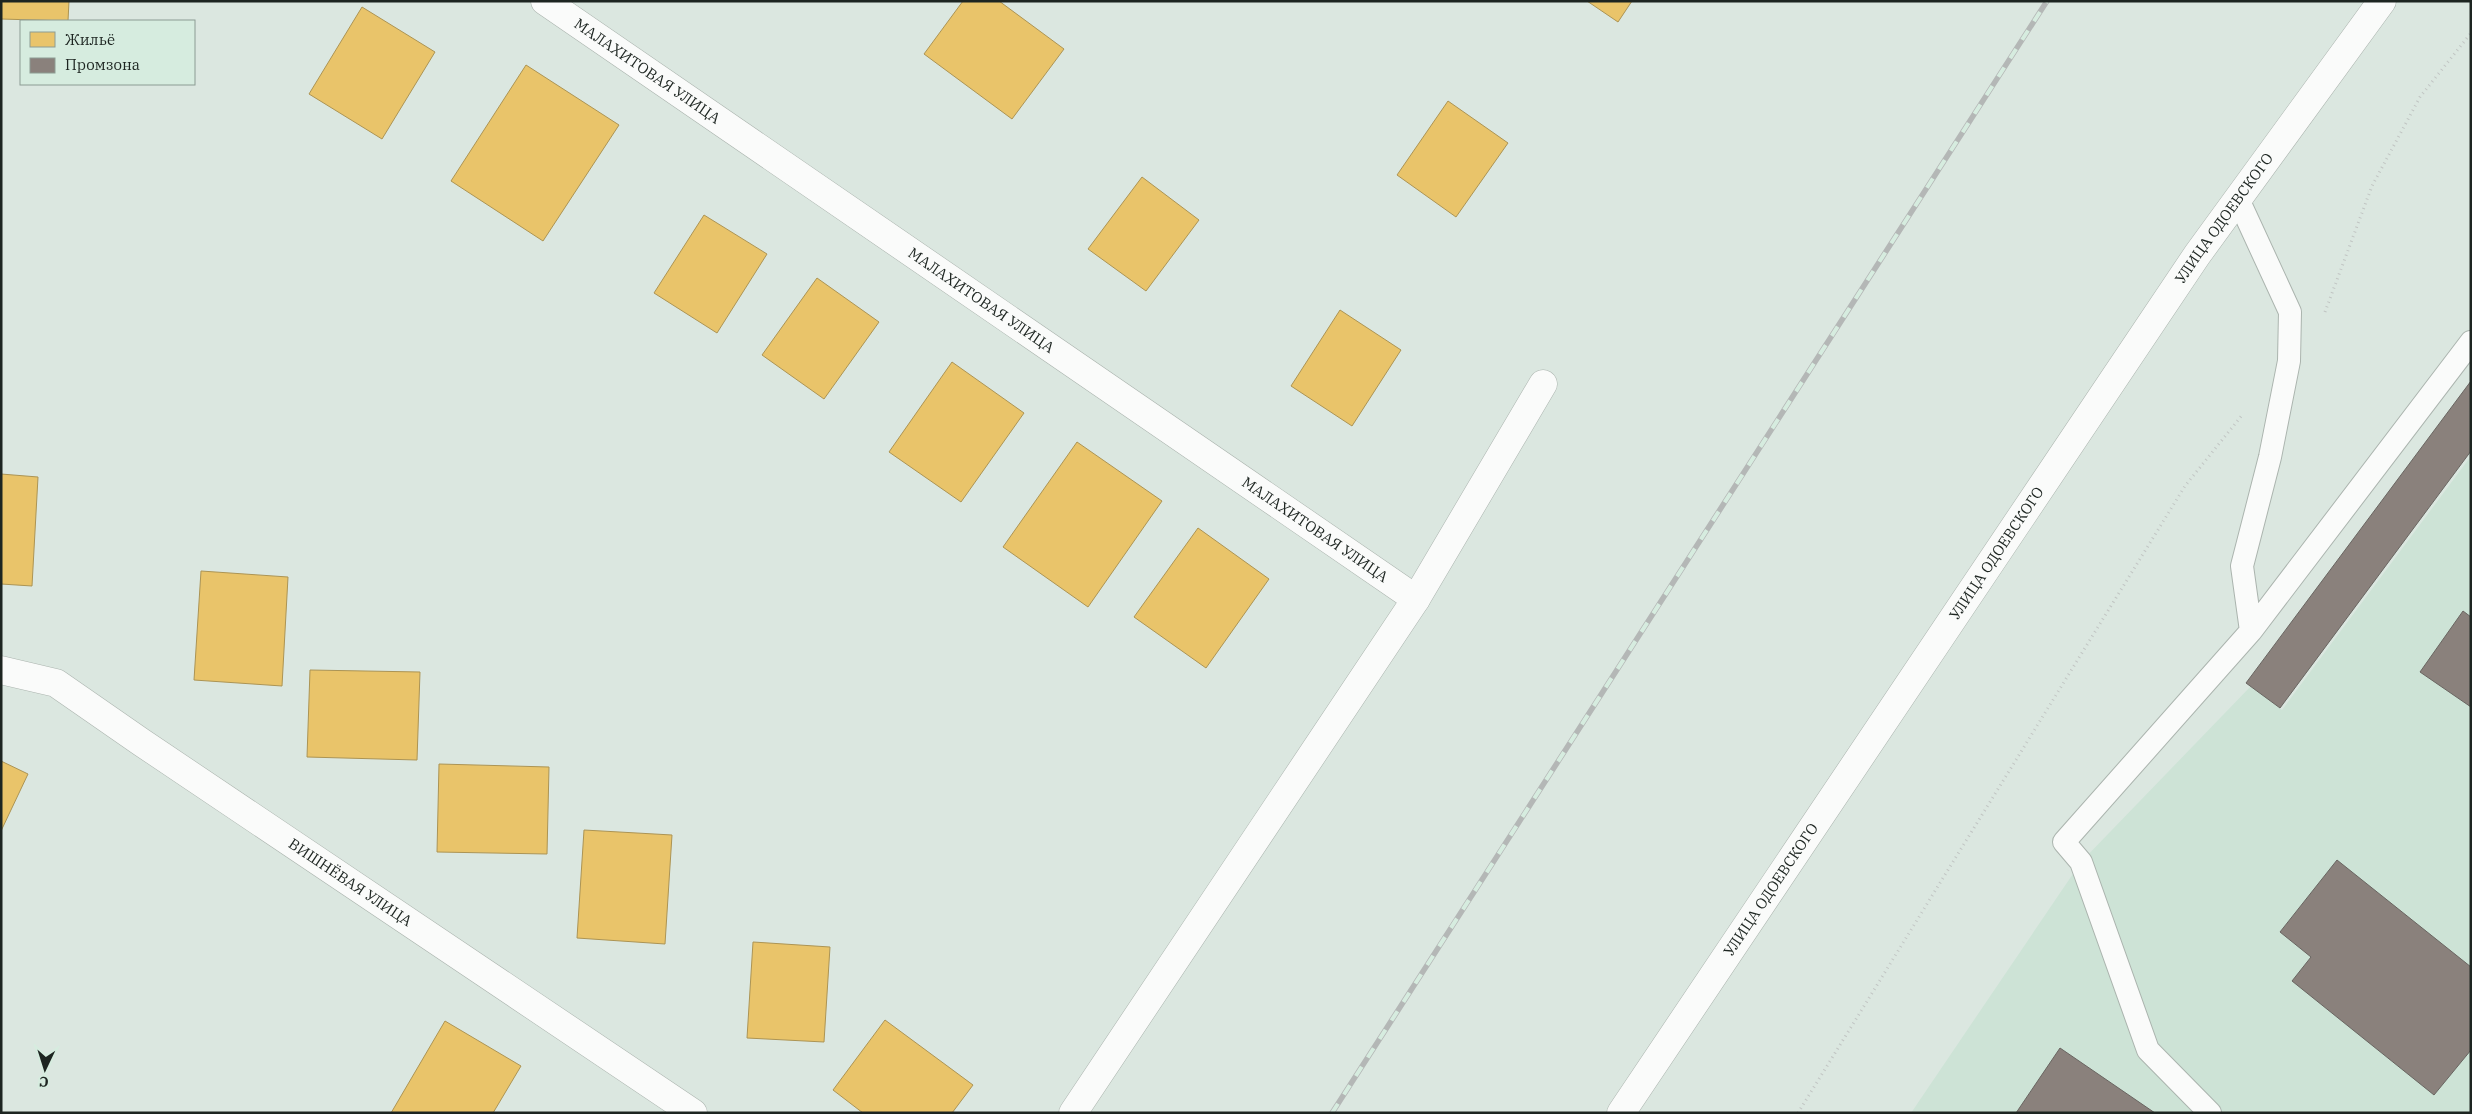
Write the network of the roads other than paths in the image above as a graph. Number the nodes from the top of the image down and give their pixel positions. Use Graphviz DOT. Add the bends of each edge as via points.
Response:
graph roads {
  1 [pos="545,1"];
  2 [pos="2382,1"];
  3 [pos="2238,199"];
  4 [pos="2471,342"];
  5 [pos="1543,384"];
  6 [pos="1416,599"];
  7 [pos="2251,631"];
  8 [pos="1,670"];
  9 [pos="693,1113"];
  10 [pos="1073,1113"];
  11 [pos="1621,1113"];
  12 [pos="2210,1113"];
  1 -- 6 [label="street, МАЛАХИТОВАЯ УЛИЦА"];
  2 -- 3 [label="street, УЛИЦА ОДОЕВСКОГО"];
  3 -- 7 [label="lane" via="2290,312 2289,361 2270,457 2242,566"];
  3 -- 11 [label="street, УЛИЦА ОДОЕВСКОГО"];
  4 -- 7 [label="lane"];
  5 -- 6 [label="street"];
  6 -- 10 [label="street"];
  7 -- 12 [label="lane" via="2064,842 2081,862 2148,1050"];
  8 -- 9 [label="street, ВИШНЁВАЯ УЛИЦА" via="56,682 140,742"];
}
